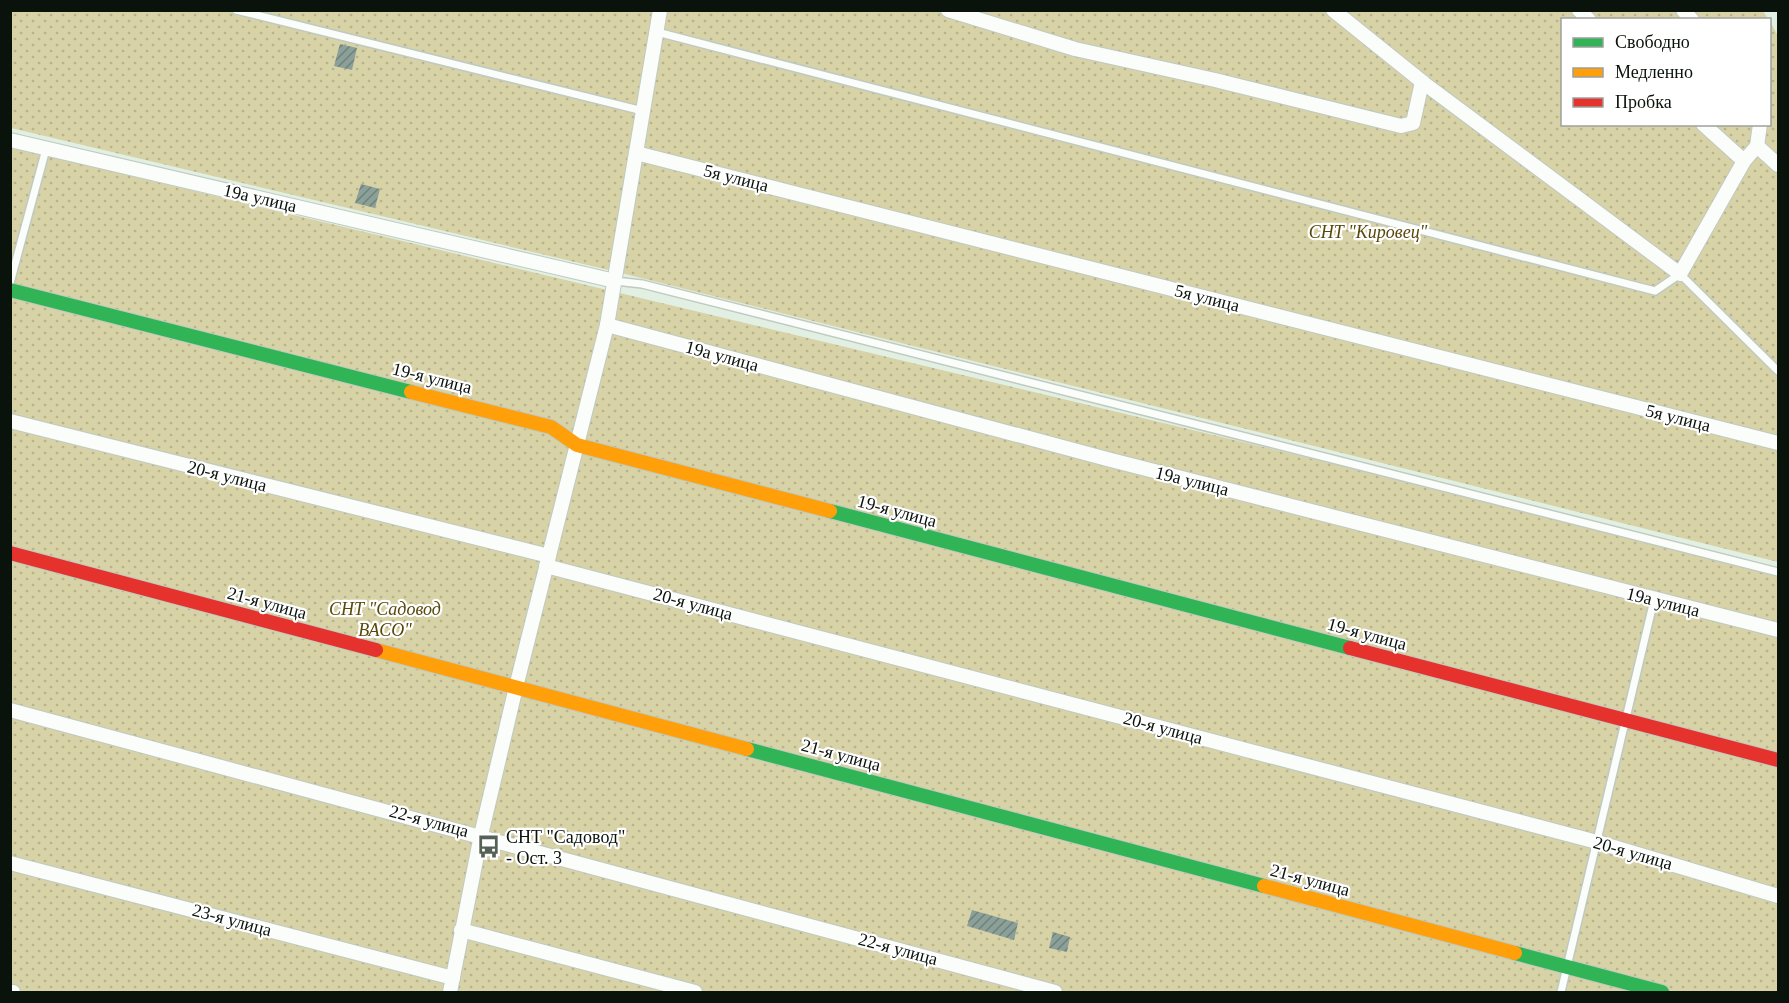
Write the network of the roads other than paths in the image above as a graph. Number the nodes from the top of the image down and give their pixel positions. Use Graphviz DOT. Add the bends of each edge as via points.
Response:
graph roads {
  1 [pos="236,10"];
  2 [pos="660,10"];
  3 [pos="948,10"];
  4 [pos="1333,10"];
  5 [pos="657,32"];
  6 [pos="1422,82"];
  7 [pos="643,111"];
  8 [pos="1705,126"];
  9 [pos="1760,126"];
  10 [pos="10,140"];
  11 [pos="1757,146"];
  12 [pos="46,149"];
  13 [pos="636,153"];
  14 [pos="1743,161"];
  15 [pos="1779,165"];
  16 [pos="1680,274"];
  17 [pos="615,281"];
  18 [pos="10,283"];
  19 [pos="10,290"];
  20 [pos="607,325"];
  21 [pos="1779,371"];
  22 [pos="10,421"];
  23 [pos="1779,443"];
  24 [pos="577,445"];
  25 [pos="10,553"];
  26 [pos="547,561"];
  27 [pos="1779,572"];
  28 [pos="1654,600"];
  29 [pos="1779,630"];
  30 [pos="516,687"];
  31 [pos="10,710"];
  32 [pos="1626,720"];
  33 [pos="1779,760"];
  34 [pos="481,835"];
  35 [pos="1597,842"];
  36 [pos="10,863"];
  37 [pos="1779,896"];
  38 [pos="461,930"];
  39 [pos="1567,967"];
  40 [pos="453,978"];
  41 [pos="450,993"];
  42 [pos="695,993"];
  43 [pos="1055,993"];
  44 [pos="1561,993"];
  45 [pos="1662,993"];
  1 -- 7 [label="lane"];
  2 -- 5 [label="street"];
  3 -- 6 [label="street" via="1075,49 1401,126 1413,123"];
  4 -- 6 [label="street"];
  5 -- 7 [label="street"];
  5 -- 16 [label="lane" via="1655,291"];
  6 -- 16 [label="street"];
  7 -- 13 [label="street"];
  8 -- 14 [label="street"];
  9 -- 11 [label="street"];
  10 -- 12 [label="street, 19а улица"];
  11 -- 14 [label="street"];
  11 -- 15 [label="street"];
  12 -- 17 [label="street, 19а улица"];
  12 -- 18 [label="lane"];
  13 -- 17 [label="street"];
  13 -- 23 [label="street, 5я улица"];
  14 -- 16 [label="street"];
  16 -- 21 [label="lane"];
  17 -- 20 [label="street"];
  17 -- 27 [label="lane" via="642,284"];
  19 -- 24 [label="street, 19-я улица" via="551,427"];
  20 -- 24 [label="street"];
  20 -- 28 [label="street, 19а улица"];
  22 -- 26 [label="street, 20-я улица"];
  24 -- 26 [label="street"];
  24 -- 32 [label="street, 19-я улица"];
  25 -- 30 [label="street, 21-я улица"];
  26 -- 30 [label="street"];
  26 -- 35 [label="street, 20-я улица"];
  28 -- 29 [label="street, 19а улица"];
  28 -- 32 [label="lane"];
  30 -- 34 [label="street"];
  30 -- 39 [label="street, 21-я улица"];
  31 -- 34 [label="street, 22-я улица"];
  32 -- 33 [label="street, 19-я улица"];
  32 -- 35 [label="lane"];
  34 -- 38 [label="street"];
  34 -- 43 [label="street, 22-я улица"];
  35 -- 37 [label="street, 20-я улица"];
  35 -- 39 [label="lane"];
  36 -- 40 [label="street, 23-я улица"];
  38 -- 40 [label="street"];
  38 -- 42 [label="street"];
  39 -- 44 [label="lane"];
  39 -- 45 [label="street, 21-я улица"];
  40 -- 41 [label="street"];
}
